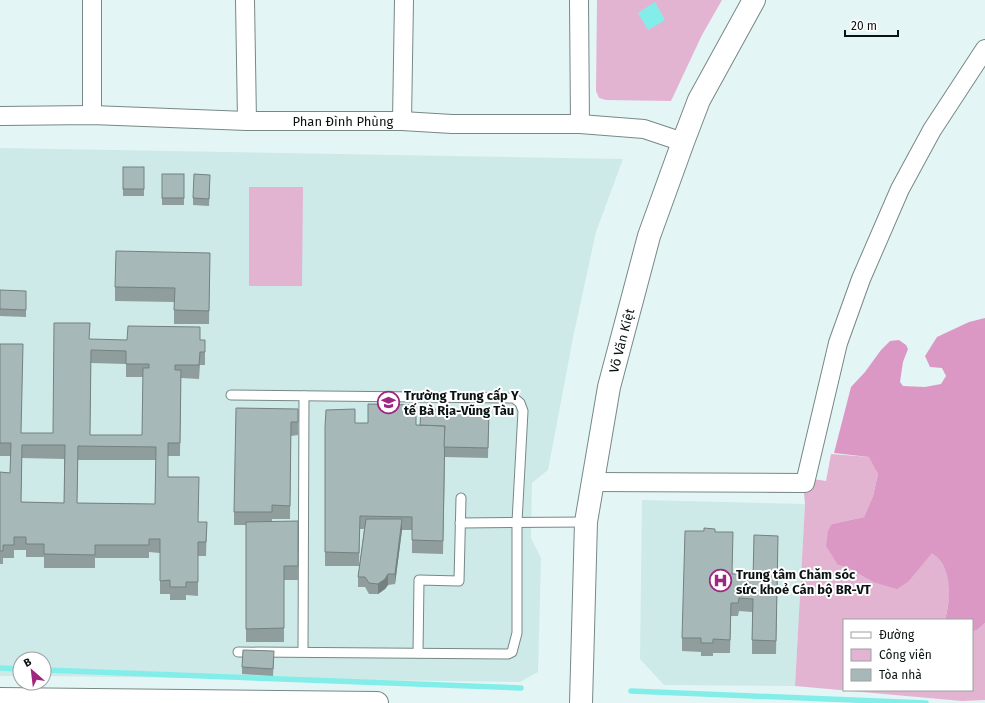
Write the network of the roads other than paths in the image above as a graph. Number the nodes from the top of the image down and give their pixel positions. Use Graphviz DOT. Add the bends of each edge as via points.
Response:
graph roads {
  1 [pos="92,0"];
  2 [pos="245,0"];
  3 [pos="404,0"];
  4 [pos="579,0"];
  5 [pos="754,0"];
  6 [pos="985,49"];
  7 [pos="92,115"];
  8 [pos="0,116"];
  9 [pos="247,121"];
  10 [pos="402,121"];
  11 [pos="580,124"];
  12 [pos="683,142"];
  13 [pos="231,395"];
  14 [pos="304,396"];
  15 [pos="592,482"];
  16 [pos="460,498"];
  17 [pos="517,522"];
  18 [pos="586,522"];
  19 [pos="460,523"];
  20 [pos="303,651"];
  21 [pos="238,652"];
  22 [pos="418,653"];
  23 [pos="0,699"];
  24 [pos="377,703"];
  25 [pos="581,703"];
  1 -- 7 [label="street"];
  2 -- 9 [label="street"];
  3 -- 10 [label="street"];
  4 -- 11 [label="street"];
  5 -- 12 [label="street, Võ Văn Kiệt" via="699,100"];
  6 -- 15 [label="street" via="928,137 900,189 861,279 838,343 805,483"];
  7 -- 8 [label="street, Phan Đình Phùng"];
  7 -- 9 [label="street, Phan Đình Phùng"];
  9 -- 10 [label="street, Phan Đình Phùng"];
  10 -- 11 [label="street, Phan Đình Phùng" via="452,124"];
  11 -- 12 [label="street, Phan Đình Phùng" via="644,129"];
  12 -- 15 [label="street, Võ Văn Kiệt" via="650,236 613,372"];
  13 -- 14 [label="lane"];
  14 -- 17 [label="lane" via="514,398 520,403 523,411"];
  14 -- 20 [label="lane"];
  15 -- 18 [label="street, Võ Văn Kiệt"];
  16 -- 19 [label="lane"];
  17 -- 18 [label="lane"];
  17 -- 19 [label="lane"];
  17 -- 22 [label="lane" via="517,633 512,652"];
  18 -- 25 [label="street, Võ Văn Kiệt"];
  19 -- 22 [label="lane" via="459,581 419,580"];
  20 -- 21 [label="lane"];
  20 -- 22 [label="lane"];
  23 -- 24 [label="street"];
}
